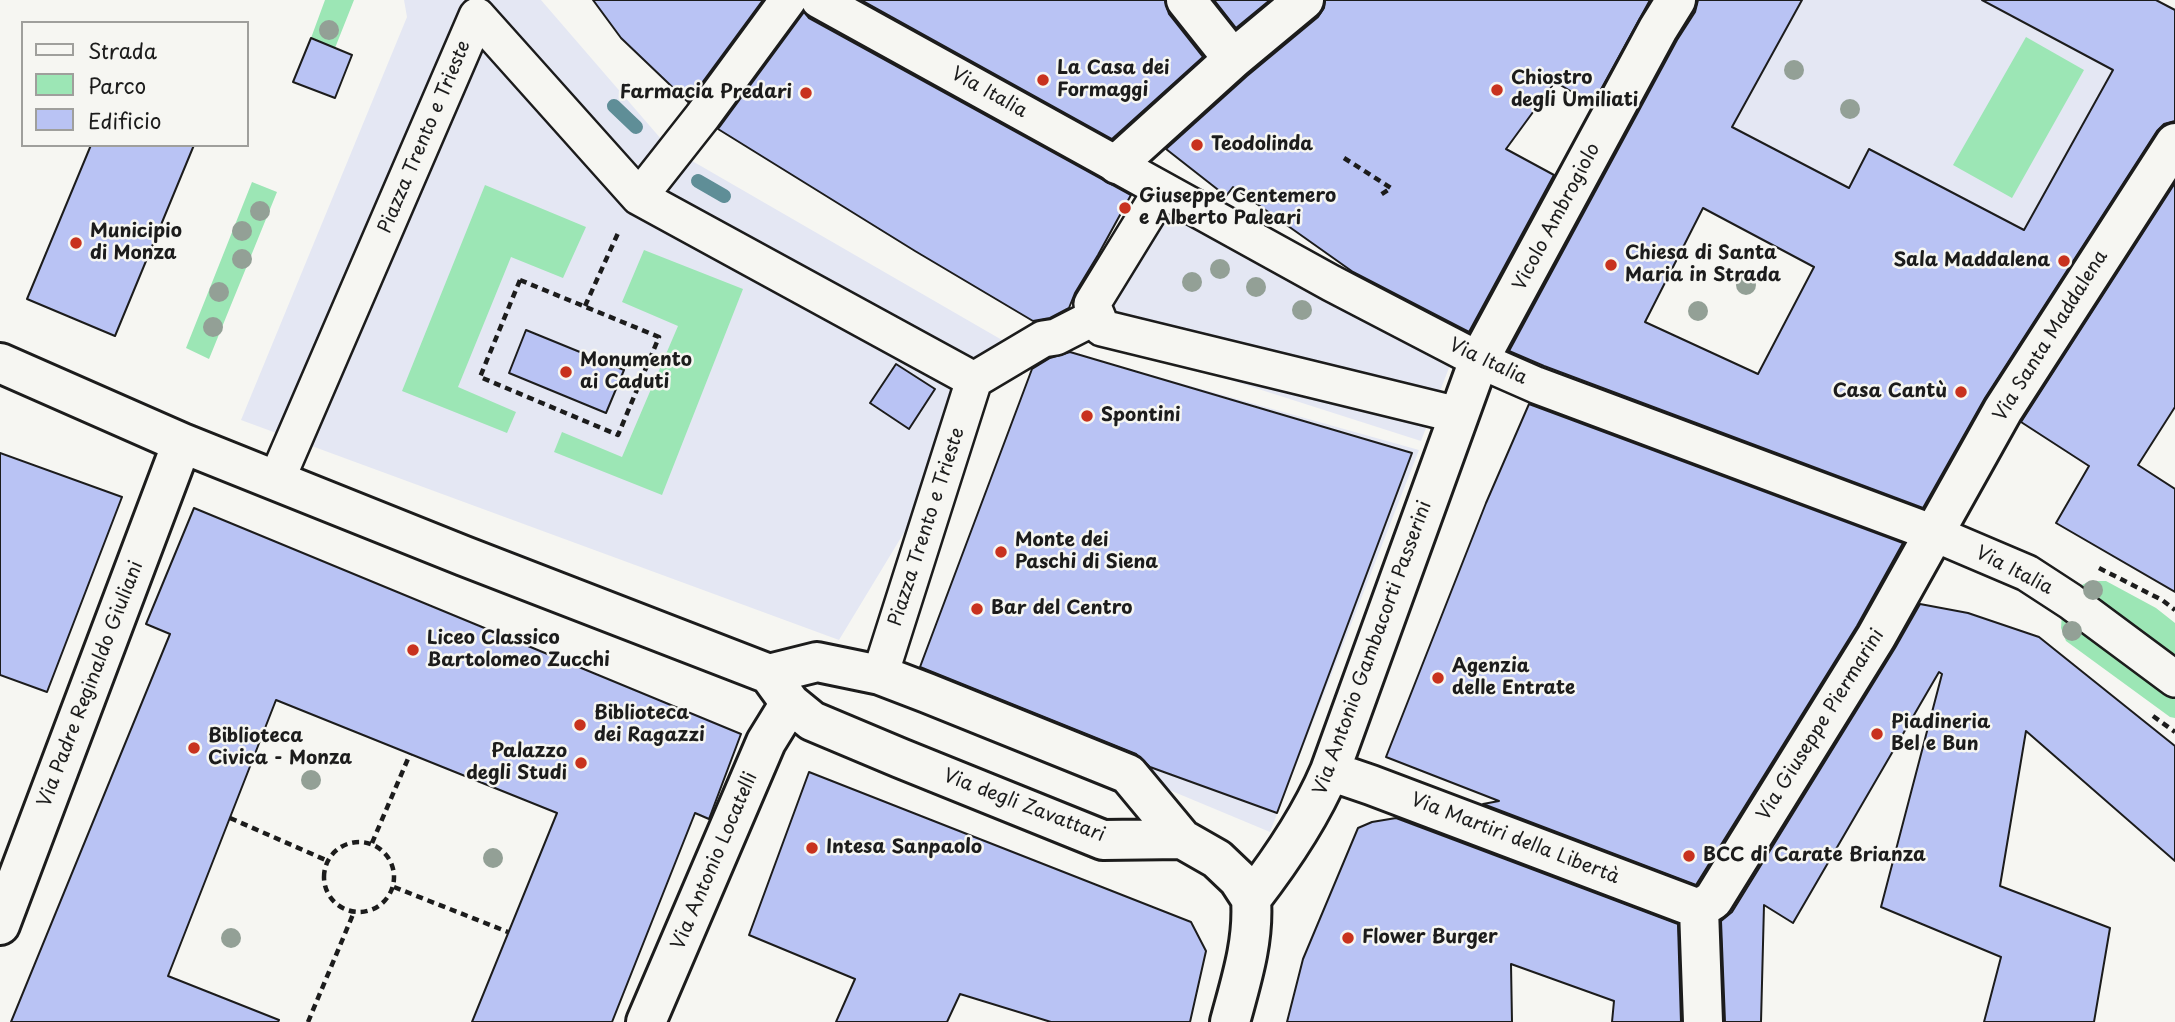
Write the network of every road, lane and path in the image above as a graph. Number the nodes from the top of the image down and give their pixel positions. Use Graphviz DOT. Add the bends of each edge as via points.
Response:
graph roads {
  1 [pos="788,0"];
  2 [pos="818,0"];
  3 [pos="1186,0"];
  4 [pos="1304,0"];
  5 [pos="1676,0"];
  6 [pos="1233,59"];
  7 [pos="2175,143"];
  8 [pos="1344,158"];
  9 [pos="1118,164"];
  10 [pos="1162,190"];
  11 [pos="1379,196"];
  12 [pos="639,197"];
  13 [pos="614,239"];
  14 [pos="585,306"];
  15 [pos="1091,320"];
  16 [pos="1479,360"];
  17 [pos="2,364"];
  18 [pos="974,380"];
  19 [pos="1458,415"];
  20 [pos="181,443"];
  21 [pos="276,481"];
  22 [pos="1933,533"];
  23 [pos="2093,565"];
  24 [pos="2175,610"];
  25 [pos="880,675"];
  26 [pos="2175,679"];
  27 [pos="779,689"];
  28 [pos="410,754"];
  29 [pos="1330,771"];
  30 [pos="230,818"];
  31 [pos="1182,839"];
  32 [pos="372,844"];
  33 [pos="328,861"];
  34 [pos="394,887"];
  35 [pos="1251,899"];
  36 [pos="1699,909"];
  37 [pos="354,912"];
  38 [pos="0,925"];
  39 [pos="508,932"];
  40 [pos="308,1022"];
  41 [pos="646,1022"];
  42 [pos="1230,1022"];
  43 [pos="1703,1022"];
  1 -- 12 [label="street"];
  2 -- 9 [label="street, Via Italia"];
  3 -- 6 [label="street"];
  4 -- 6 [label="street"];
  5 -- 16 [label="street, Vicolo Ambrogiolo"];
  6 -- 9 [label="street"];
  7 -- 22 [label="street, Via Santa Maddalena" via="2003,410"];
  8 -- 11 [label="path" via="1391,188"];
  9 -- 10 [label="street, Via Italia"];
  10 -- 15 [label="street" via="1093,304"];
  10 -- 16 [label="street, Via Italia"];
  12 -- 18 [label="street, Piazza Trento e Trieste"];
  12 -- 21 [label="street, Piazza Trento e Trieste" via="477,16"];
  13 -- 14 [label="path"];
  14 -- 14 [label="path" via="520,280 480,377 618,435 659,337"];
  15 -- 18 [label="street" via="1056,337 1052,344"];
  15 -- 19 [label="street" via="1102,328"];
  16 -- 19 [label="street, Vicolo Ambrogiolo"];
  16 -- 22 [label="street, Via Italia"];
  17 -- 20 [label="street"];
  18 -- 25 [label="street, Piazza Trento e Trieste"];
  19 -- 29 [label="street, Via Antonio Gambacorti Passerini"];
  20 -- 21 [label="street"];
  20 -- 38 [label="street, Via Padre Reginaldo Giuliani"];
  21 -- 27 [label="street"];
  22 -- 26 [label="street, Via Italia" via="2027,573"];
  22 -- 36 [label="street, Via Giuseppe Piermarini" via="1876,637 1713,900"];
  23 -- 24 [label="path"];
  25 -- 27 [label="street" via="817,662"];
  25 -- 31 [label="street" via="1129,774"];
  27 -- 31 [label="street, Via degli Zavattari" via="812,721 1103,840"];
  27 -- 41 [label="street, Via Antonio Locatelli" via="766,742"];
  28 -- 32 [label="path"];
  29 -- 35 [label="street, Via Antonio Gambacorti Passerini" via="1284,857"];
  29 -- 36 [label="street, Via Martiri della Libertà"];
  30 -- 33 [label="path"];
  31 -- 35 [label="street" via="1217,859"];
  32 -- 33 [label="path" via="359,841 342,846"];
  32 -- 34 [label="path" via="390,859"];
  33 -- 37 [label="path" via="325,887 333,901"];
  34 -- 37 [label="path" via="382,905"];
  34 -- 39 [label="path"];
  35 -- 42 [label="street" via="1247,959"];
  36 -- 43 [label="street"];
  37 -- 40 [label="path"];
}
